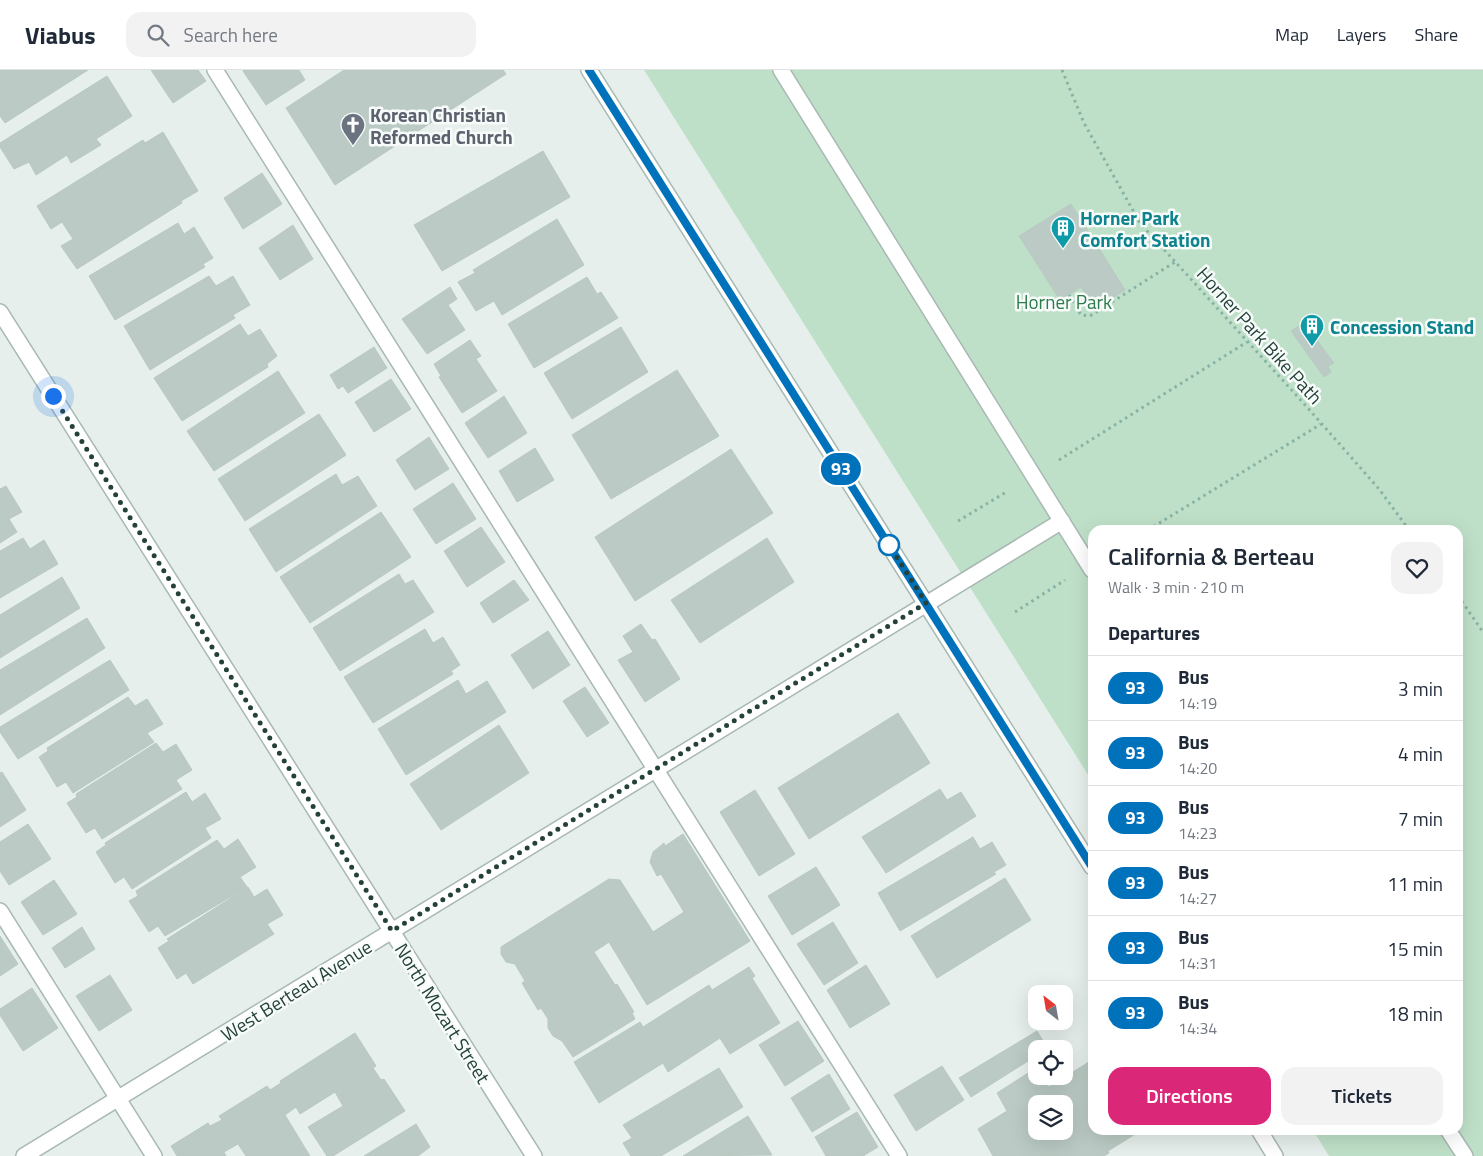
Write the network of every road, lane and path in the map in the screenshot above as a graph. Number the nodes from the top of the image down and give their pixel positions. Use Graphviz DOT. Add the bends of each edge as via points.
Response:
graph roads {
  1 [pos="215,70"];
  2 [pos="589,70"];
  3 [pos="781,70"];
  4 [pos="1062,70"];
  5 [pos="1175,262"];
  6 [pos="1069,295"];
  7 [pos="0,312"];
  8 [pos="1247,342"];
  9 [pos="1321,424"];
  10 [pos="1056,462"];
  11 [pos="1015,487"];
  12 [pos="958,521"];
  13 [pos="1062,521"];
  14 [pos="1156,525"];
  15 [pos="1405,525"];
  16 [pos="1088,563"];
  17 [pos="1070,577"];
  18 [pos="926,603"];
  19 [pos="1463,603"];
  20 [pos="1015,612"];
  21 [pos="1483,632"];
  22 [pos="655,769"];
  23 [pos="1088,861"];
  24 [pos="0,911"];
  25 [pos="392,931"];
  26 [pos="118,1098"];
  27 [pos="1262,1135"];
  28 [pos="1451,1135"];
  29 [pos="24,1156"];
  30 [pos="154,1156"];
  31 [pos="534,1156"];
  32 [pos="899,1156"];
  33 [pos="1275,1156"];
  34 [pos="1464,1156"];
  1 -- 22 [label="street"];
  2 -- 18 [label="street"];
  3 -- 13 [label="street"];
  4 -- 5 [label="path, Horner Park Bike Path" via="1084,123 1140,223"];
  5 -- 6 [label="path" via="1090,316 1081,315"];
  5 -- 8 [label="path, Horner Park Bike Path"];
  7 -- 25 [label="street, North Mozart Street"];
  8 -- 9 [label="path, Horner Park Bike Path"];
  8 -- 10 [label="path"];
  9 -- 14 [label="path"];
  9 -- 15 [label="path, Horner Park Bike Path" via="1379,489"];
  11 -- 12 [label="path"];
  13 -- 16 [label="street"];
  13 -- 18 [label="street, West Berteau Avenue"];
  17 -- 20 [label="path"];
  18 -- 22 [label="street, West Berteau Avenue"];
  18 -- 23 [label="street"];
  19 -- 21 [label="path"];
  22 -- 25 [label="street, West Berteau Avenue"];
  22 -- 32 [label="street"];
  24 -- 26 [label="street"];
  25 -- 26 [label="street, West Berteau Avenue"];
  25 -- 31 [label="street, North Mozart Street"];
  26 -- 29 [label="street, West Berteau Avenue"];
  26 -- 30 [label="street"];
  27 -- 33 [label="street"];
  28 -- 34 [label="street"];
}
